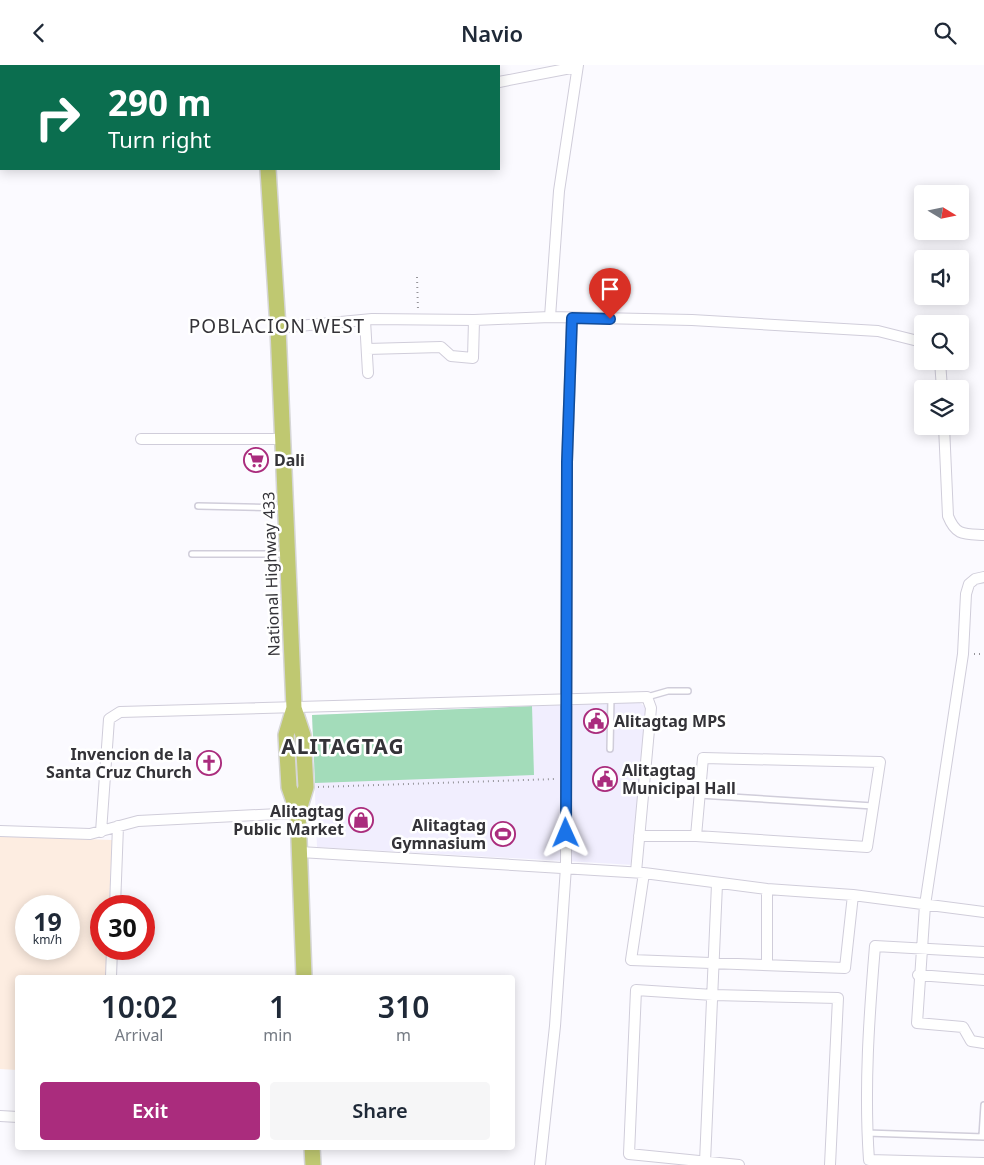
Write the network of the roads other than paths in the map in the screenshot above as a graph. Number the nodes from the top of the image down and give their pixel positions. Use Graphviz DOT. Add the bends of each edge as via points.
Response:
graph roads {
  1 [pos="577,66"];
  2 [pos="500,83"];
  3 [pos="268,170"];
  4 [pos="550,317"];
  5 [pos="572,318"];
  6 [pos="365,320"];
  7 [pos="474,320"];
  8 [pos="278,328"];
  9 [pos="914,340"];
  10 [pos="367,349"];
  11 [pos="368,373"];
  12 [pos="944,435"];
  13 [pos="141,439"];
  14 [pos="282,439"];
  15 [pos="198,506"];
  16 [pos="285,508"];
  17 [pos="984,535"];
  18 [pos="192,554"];
  19 [pos="287,554"];
  20 [pos="984,577"];
  21 [pos="688,691"];
  22 [pos="647,697"];
  23 [pos="612,698"];
  24 [pos="567,699"];
  25 [pos="294,708"];
  26 [pos="610,749"];
  27 [pos="699,795"];
  28 [pos="873,806"];
  29 [pos="298,813"];
  30 [pos="118,827"];
  31 [pos="0,831"];
  32 [pos="101,832"];
  33 [pos="696,836"];
  34 [pos="640,837"];
  35 [pos="300,852"];
  36 [pos="566,867"];
  37 [pos="640,873"];
  38 [pos="717,884"];
  39 [pos="767,889"];
  40 [pos="115,895"];
  41 [pos="853,895"];
  42 [pos="924,905"];
  43 [pos="984,912"];
  44 [pos="921,947"];
  45 [pos="984,952"];
  46 [pos="112,960"];
  47 [pos="715,963"];
  48 [pos="767,965"];
  49 [pos="111,975"];
  50 [pos="304,975"];
  51 [pos="918,975"];
  52 [pos="984,980"];
  53 [pos="714,995"];
  54 [pos="984,1043"];
  55 [pos="984,1105"];
  56 [pos="0,1116"];
  57 [pos="15,1117"];
  58 [pos="867,1133"];
  59 [pos="983,1136"];
  60 [pos="312,1150"];
  61 [pos="705,1162"];
  62 [pos="984,1163"];
  63 [pos="313,1165"];
  64 [pos="540,1165"];
  65 [pos="739,1165"];
  66 [pos="830,1165"];
  1 -- 2 [label="street"];
  1 -- 4 [label="street" via="556,221"];
  3 -- 8 [label="main road, National Highway 433"];
  4 -- 5 [label="street"];
  4 -- 7 [label="street"];
  5 -- 9 [label="street" via="692,320 878,331"];
  5 -- 24 [label="street" via="567,462"];
  6 -- 7 [label="street"];
  6 -- 8 [label="street"];
  6 -- 10 [label="street"];
  7 -- 10 [label="street" via="474,358 451,356 441,347"];
  8 -- 14 [label="main road, National Highway 433"];
  10 -- 11 [label="street"];
  12 -- 17 [label="street" via="948,516 953,527 964,534"];
  13 -- 14 [label="street"];
  14 -- 16 [label="main road, National Highway 433"];
  15 -- 16 [label="lane"];
  16 -- 19 [label="main road, National Highway 433"];
  18 -- 19 [label="lane"];
  19 -- 25 [label="main road, National Highway 433"];
  20 -- 42 [label="street" via="969,584 966,594 963,654"];
  21 -- 22 [label="lane" via="668,691"];
  22 -- 23 [label="street"];
  22 -- 34 [label="street" via="651,708"];
  23 -- 24 [label="street"];
  23 -- 26 [label="lane"];
  24 -- 25 [label="street"];
  24 -- 36 [label="street"];
  25 -- 29 [label="main road, National Highway 433" via="303,735 306,787"];
  25 -- 29 [label="main road, National Highway 433" via="286,735 289,787"];
  25 -- 32 [label="street" via="120,712 108,719"];
  27 -- 28 [label="lane"];
  27 -- 28 [label="street" via="703,758 880,762"];
  27 -- 33 [label="street"];
  28 -- 33 [label="street" via="867,847"];
  29 -- 30 [label="street" via="138,821"];
  29 -- 35 [label="main road, National Highway 433"];
  30 -- 32 [label="street"];
  30 -- 40 [label="street"];
  31 -- 32 [label="street"];
  33 -- 34 [label="street"];
  34 -- 37 [label="street"];
  35 -- 36 [label="street"];
  35 -- 50 [label="main road, National Highway 433"];
  36 -- 37 [label="street"];
  36 -- 64 [label="street" via="555,1026"];
  37 -- 38 [label="street"];
  37 -- 47 [label="street" via="632,960"];
  38 -- 39 [label="street"];
  38 -- 47 [label="street"];
  39 -- 41 [label="street"];
  39 -- 48 [label="street"];
  41 -- 42 [label="street"];
  41 -- 48 [label="street" via="845,969"];
  42 -- 43 [label="street"];
  42 -- 44 [label="street"];
  44 -- 45 [label="street"];
  44 -- 51 [label="street"];
  44 -- 58 [label="street" via="875,946 867,1040"];
  46 -- 49 [label="street"];
  47 -- 48 [label="street"];
  47 -- 53 [label="street"];
  51 -- 52 [label="street"];
  51 -- 54 [label="street" via="916,1023 964,1027 972,1041"];
  53 -- 61 [label="street"];
  53 -- 61 [label="street" via="636,990 628,1154"];
  53 -- 66 [label="street" via="838,998"];
  55 -- 59 [label="lane"];
  56 -- 57 [label="street"];
  58 -- 59 [label="lane"];
  58 -- 62 [label="street" via="869,1160"];
  60 -- 63 [label="main road"];
  61 -- 65 [label="street"];
}
